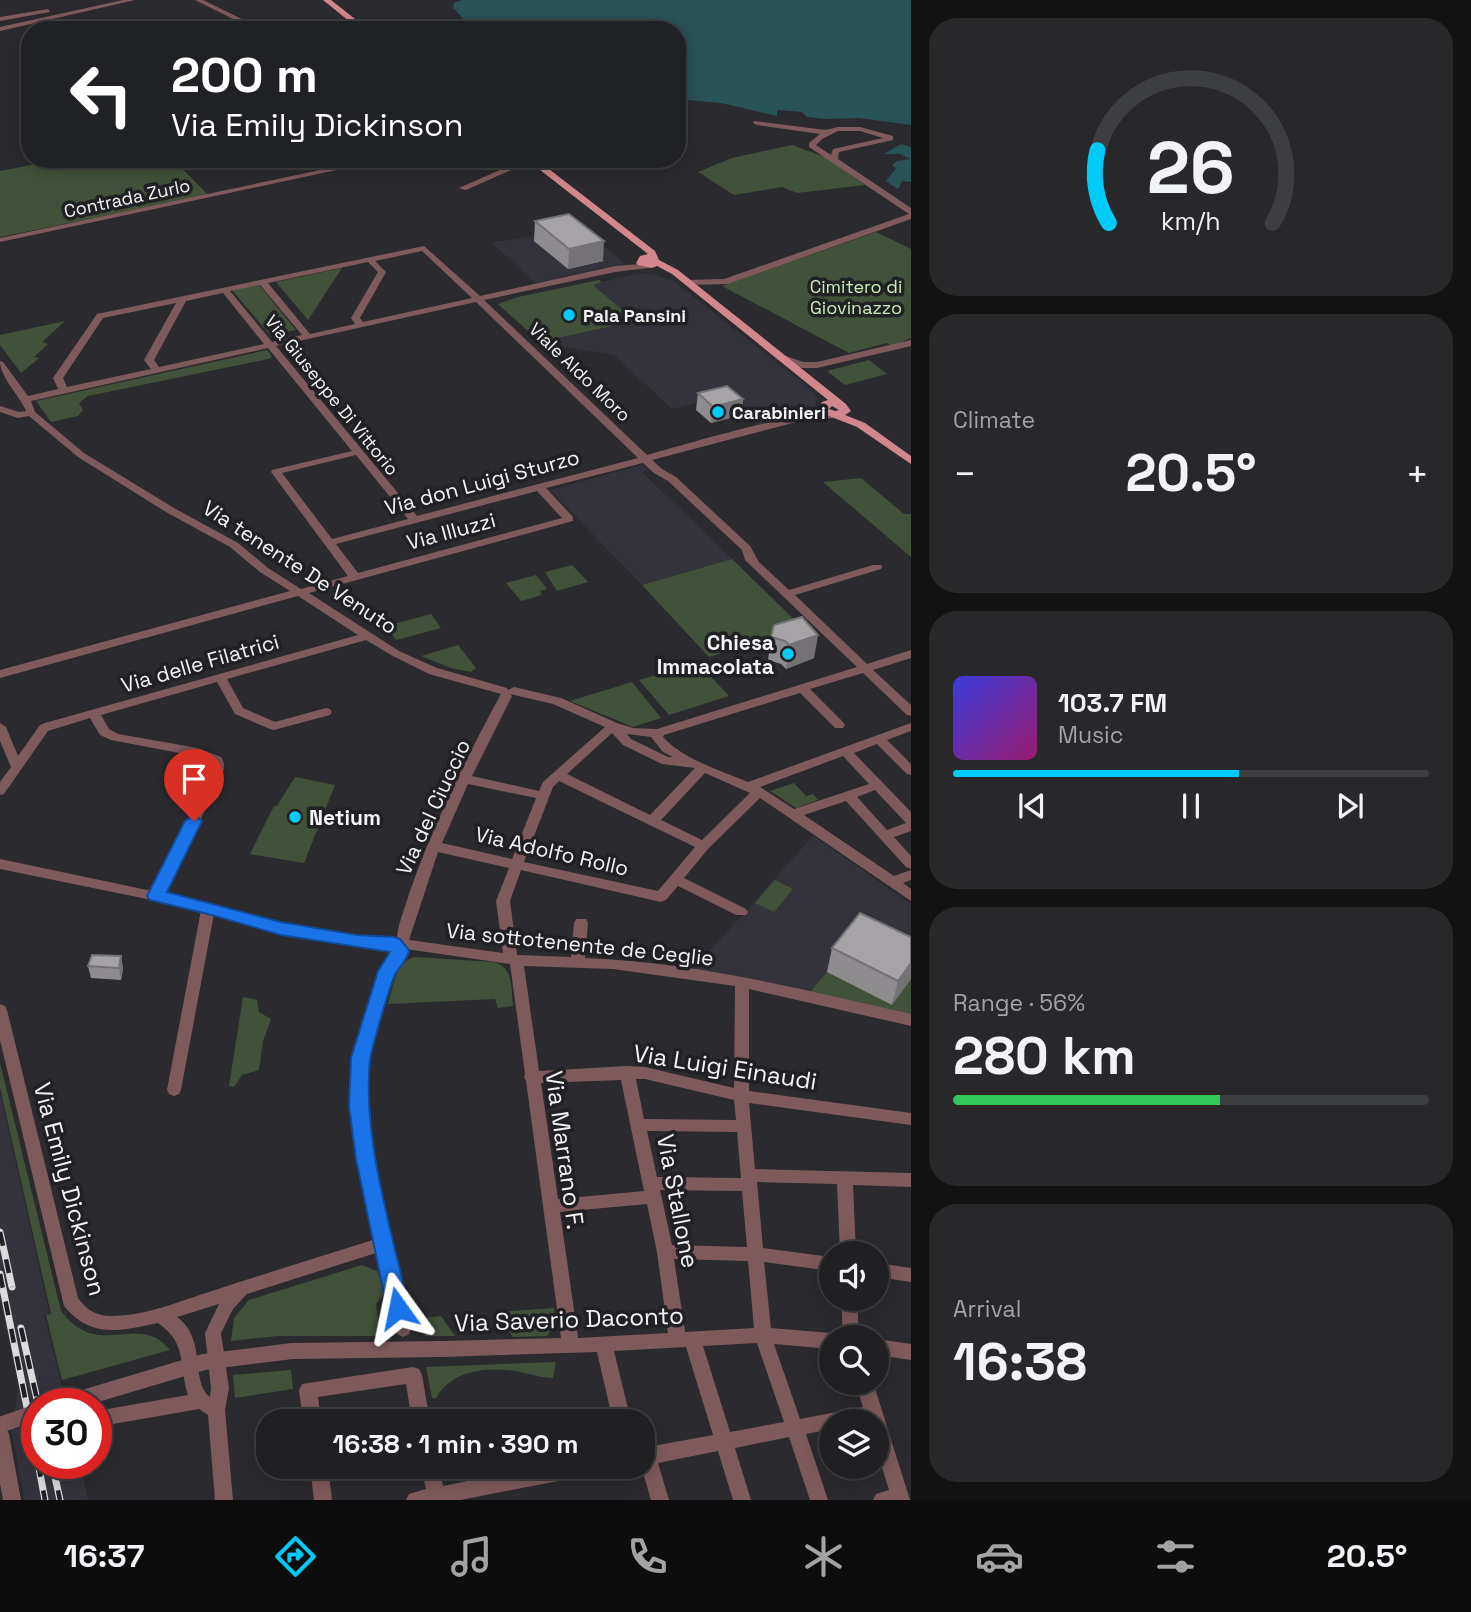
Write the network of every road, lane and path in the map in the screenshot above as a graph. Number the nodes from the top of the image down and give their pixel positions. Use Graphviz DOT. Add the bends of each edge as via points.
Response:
graph roads {
  1 [pos="103,0"];
  2 [pos="119,0"];
  3 [pos="132,0"];
  4 [pos="198,0"];
  5 [pos="327,0"];
  6 [pos="242,21"];
  7 [pos="354,21"];
  8 [pos="0,24"];
  9 [pos="757,123"];
  10 [pos="830,133"];
  11 [pos="834,161"];
  12 [pos="341,168"];
  13 [pos="509,168"];
  14 [pos="541,168"];
  15 [pos="463,188"];
  16 [pos="911,214"];
  17 [pos="0,240"];
  18 [pos="369,259"];
  19 [pos="650,262"];
  20 [pos="615,269"];
  21 [pos="262,282"];
  22 [pos="688,283"];
  23 [pos="225,290"];
  24 [pos="183,298"];
  25 [pos="478,299"];
  26 [pos="360,325"];
  27 [pos="309,337"];
  28 [pos="270,345"];
  29 [pos="911,345"];
  30 [pos="786,359"];
  31 [pos="0,364"];
  32 [pos="156,370"];
  33 [pos="808,377"];
  34 [pos="64,391"];
  35 [pos="26,399"];
  36 [pos="823,407"];
  37 [pos="0,409"];
  38 [pos="840,410"];
  39 [pos="31,413"];
  40 [pos="804,417"];
  41 [pos="358,452"];
  42 [pos="646,459"];
  43 [pos="539,487"];
  44 [pos="414,520"];
  45 [pos="328,543"];
  46 [pos="877,567"];
  47 [pos="355,578"];
  48 [pos="300,593"];
  49 [pos="788,594"];
  50 [pos="368,636"];
  51 [pos="911,654"];
  52 [pos="866,668"];
  53 [pos="0,674"];
  54 [pos="220,678"];
  55 [pos="798,689"];
  56 [pos="508,693"];
  57 [pos="326,712"];
  58 [pos="911,712"];
  59 [pos="94,714"];
  60 [pos="833,725"];
  61 [pos="612,726"];
  62 [pos="0,727"];
  63 [pos="911,727"];
  64 [pos="44,729"];
  65 [pos="658,733"];
  66 [pos="880,740"];
  67 [pos="846,752"];
  68 [pos="699,765"];
  69 [pos="17,767"];
  70 [pos="911,771"];
  71 [pos="558,775"];
  72 [pos="466,779"];
  73 [pos="878,785"];
  74 [pos="754,790"];
  75 [pos="0,791"];
  76 [pos="848,795"];
  77 [pos="544,796"];
  78 [pos="793,814"];
  79 [pos="911,820"];
  80 [pos="652,821"];
  81 [pos="911,827"];
  82 [pos="885,835"];
  83 [pos="434,846"];
  84 [pos="703,846"];
  85 [pos="0,864"];
  86 [pos="516,864"];
  87 [pos="911,864"];
  88 [pos="911,875"];
  89 [pos="675,879"];
  90 [pos="894,881"];
  91 [pos="156,896"];
  92 [pos="911,896"];
  93 [pos="208,907"];
  94 [pos="741,912"];
  95 [pos="581,923"];
  96 [pos="402,944"];
  97 [pos="513,960"];
  98 [pos="578,962"];
  99 [pos="742,982"];
  100 [pos="0,1010"];
  101 [pos="911,1020"];
  102 [pos="627,1072"];
  103 [pos="531,1077"];
  104 [pos="174,1090"];
  105 [pos="741,1096"];
  106 [pos="911,1119"];
  107 [pos="639,1125"];
  108 [pos="743,1126"];
  109 [pos="845,1179"];
  110 [pos="749,1180"];
  111 [pos="911,1180"];
  112 [pos="652,1190"];
  113 [pos="551,1206"];
  114 [pos="848,1241"];
  115 [pos="385,1243"];
  116 [pos="664,1252"];
  117 [pos="756,1254"];
  118 [pos="819,1262"];
  119 [pos="889,1272"];
  120 [pos="911,1275"];
  121 [pos="246,1287"];
  122 [pos="160,1315"];
  123 [pos="403,1329"];
  124 [pos="763,1335"];
  125 [pos="819,1339"];
  126 [pos="685,1340"];
  127 [pos="604,1345"];
  128 [pos="572,1346"];
  129 [pos="442,1349"];
  130 [pos="889,1349"];
  131 [pos="911,1352"];
  132 [pos="216,1360"];
  133 [pos="413,1375"];
  134 [pos="112,1388"];
  135 [pos="208,1406"];
  136 [pos="310,1409"];
  137 [pos="419,1409"];
  138 [pos="619,1409"];
  139 [pos="112,1417"];
  140 [pos="21,1418"];
  141 [pos="0,1425"];
  142 [pos="819,1425"];
  143 [pos="794,1428"];
  144 [pos="0,1434"];
  145 [pos="723,1442"];
  146 [pos="655,1455"];
  147 [pos="889,1478"];
  148 [pos="321,1479"];
  149 [pos="432,1479"];
  150 [pos="527,1479"];
  151 [pos="653,1479"];
  152 [pos="436,1498"];
  153 [pos="894,1499"];
  154 [pos="12,1500"];
  155 [pos="224,1500"];
  156 [pos="323,1500"];
  157 [pos="415,1500"];
  158 [pos="660,1500"];
  159 [pos="742,1500"];
  160 [pos="819,1500"];
  1 -- 8 [label="street"];
  2 -- 8 [label="street"];
  3 -- 8 [label="street"];
  4 -- 6 [label="street"];
  5 -- 7 [label="main road"];
  9 -- 10 [label="street"];
  10 -- 11 [label="street" via="812,145"];
  10 -- 11 [label="street" via="858,127 890,138 836,151"];
  11 -- 16 [label="street"];
  12 -- 17 [label="street, Contrada Zurlo"];
  13 -- 15 [label="street"];
  14 -- 19 [label="main road"];
  16 -- 22 [label="street" via="725,282"];
  18 -- 21 [label="street"];
  18 -- 25 [label="street, Viale Aldo Moro" via="424,248"];
  18 -- 26 [label="street" via="382,272 355,318"];
  19 -- 20 [label="street"];
  19 -- 22 [label="main road"];
  19 -- 36 [label="main road" via="806,381 822,398"];
  20 -- 25 [label="street"];
  21 -- 23 [label="street"];
  21 -- 27 [label="street"];
  22 -- 30 [label="main road"];
  23 -- 24 [label="street"];
  23 -- 28 [label="street, Via Giuseppe Di Vittorio"];
  24 -- 32 [label="street" via="149,360"];
  24 -- 34 [label="street" via="97,317 58,378"];
  25 -- 26 [label="street"];
  25 -- 42 [label="street, Viale Aldo Moro"];
  26 -- 27 [label="street"];
  27 -- 28 [label="street"];
  28 -- 32 [label="street"];
  28 -- 41 [label="street, Via Giuseppe Di Vittorio"];
  29 -- 30 [label="street" via="817,365"];
  29 -- 33 [label="street" via="812,371"];
  30 -- 33 [label="main road"];
  31 -- 35 [label="street"];
  32 -- 34 [label="street"];
  33 -- 38 [label="main road"];
  34 -- 35 [label="street"];
  35 -- 39 [label="street"];
  36 -- 38 [label="main road" via="833,403"];
  36 -- 40 [label="street"];
  37 -- 39 [label="street" via="18,415"];
  38 -- 38 [label="main road" via="861,425 911,461"];
  38 -- 40 [label="street"];
  39 -- 48 [label="street, Via tenente De Venuto" via="81,455 234,545"];
  40 -- 42 [label="street, Via don Luigi Sturzo"];
  41 -- 44 [label="street, Via Giuseppe Di Vittorio"];
  41 -- 45 [label="street" via="276,472"];
  42 -- 43 [label="street, Via don Luigi Sturzo"];
  42 -- 49 [label="street, Viale Aldo Moro" via="736,550"];
  43 -- 44 [label="street, Via don Luigi Sturzo"];
  43 -- 47 [label="street, Via Illuzzi" via="569,519"];
  44 -- 45 [label="street, Via don Luigi Sturzo"];
  45 -- 47 [label="street"];
  46 -- 49 [label="street"];
  47 -- 48 [label="street, Via Illuzzi"];
  48 -- 50 [label="street, Via tenente De Venuto"];
  48 -- 53 [label="street, Via Illuzzi"];
  49 -- 52 [label="street, Viale Aldo Moro"];
  50 -- 54 [label="street, Via delle Filatrici"];
  50 -- 56 [label="street, Via tenente De Venuto" via="433,671"];
  51 -- 52 [label="street"];
  52 -- 55 [label="street"];
  52 -- 58 [label="street, Viale Aldo Moro"];
  54 -- 57 [label="street" via="239,711 274,726"];
  54 -- 59 [label="street, Via delle Filatrici"];
  55 -- 60 [label="street"];
  55 -- 65 [label="street"];
  56 -- 61 [label="street, Via tenente De Venuto" via="557,701"];
  56 -- 72 [label="street, Via del Ciuccio"];
  59 -- 64 [label="street, Via delle Filatrici"];
  59 -- 91 [label="street" via="104,732 115,737 198,752 217,760 215,778"];
  61 -- 65 [label="street"];
  61 -- 68 [label="street, Via tenente De Venuto" via="627,742 666,761"];
  61 -- 71 [label="street, Via Marrano F."];
  62 -- 69 [label="street"];
  63 -- 66 [label="street"];
  64 -- 69 [label="street"];
  65 -- 68 [label="street" via="667,749"];
  66 -- 67 [label="street"];
  66 -- 70 [label="street"];
  67 -- 73 [label="street"];
  67 -- 74 [label="street"];
  68 -- 74 [label="street, Via tenente De Venuto"];
  68 -- 80 [label="street"];
  69 -- 75 [label="street"];
  71 -- 77 [label="street, Via Marrano F." via="547,785"];
  71 -- 80 [label="street"];
  72 -- 77 [label="street"];
  72 -- 83 [label="street, Via del Ciuccio"];
  73 -- 76 [label="street"];
  73 -- 79 [label="street"];
  74 -- 78 [label="street, Via tenente De Venuto"];
  74 -- 84 [label="street"];
  76 -- 78 [label="street"];
  76 -- 82 [label="street"];
  77 -- 86 [label="street, Via Marrano F."];
  78 -- 90 [label="street, Via tenente De Venuto"];
  80 -- 84 [label="street"];
  81 -- 82 [label="street"];
  82 -- 87 [label="street"];
  83 -- 86 [label="street, Via Adolfo Rollo"];
  83 -- 96 [label="street, Via del Ciuccio" via="413,897"];
  84 -- 89 [label="street"];
  85 -- 91 [label="street"];
  86 -- 89 [label="street, Via Adolfo Rollo" via="661,897"];
  86 -- 97 [label="street, Via Marrano F." via="503,901"];
  88 -- 90 [label="street"];
  89 -- 94 [label="street"];
  90 -- 92 [label="street, Via tenente De Venuto"];
  91 -- 93 [label="street"];
  93 -- 96 [label="street" via="281,929"];
  93 -- 104 [label="street"];
  95 -- 98 [label="street"];
  96 -- 97 [label="street, Via sottotenente de Ceglie"];
  96 -- 115 [label="street" via="399,957 387,971 361,1058 359,1082 361,1132"];
  97 -- 98 [label="street, Via sottotenente de Ceglie"];
  97 -- 103 [label="street, Via Marrano F."];
  98 -- 99 [label="street, Via sottotenente de Ceglie"];
  99 -- 101 [label="street, Via sottotenente de Ceglie"];
  99 -- 105 [label="street"];
  100 -- 122 [label="street, Via Emily Dickinson" via="70,1301 83,1317 99,1323"];
  102 -- 103 [label="street, Via Luigi Einaudi"];
  102 -- 105 [label="street, Via Luigi Einaudi"];
  102 -- 107 [label="street, Via Stallone"];
  103 -- 113 [label="street, Via Marrano F."];
  105 -- 106 [label="street, Via Luigi Einaudi"];
  105 -- 108 [label="street"];
  107 -- 108 [label="street"];
  107 -- 112 [label="street, Via Stallone"];
  108 -- 110 [label="street"];
  109 -- 110 [label="street"];
  109 -- 111 [label="street"];
  109 -- 114 [label="street"];
  110 -- 112 [label="street"];
  110 -- 117 [label="street"];
  112 -- 113 [label="street"];
  112 -- 116 [label="street, Via Stallone"];
  113 -- 128 [label="street, Via Marrano F."];
  115 -- 121 [label="street, Via Emily Dickinson"];
  115 -- 123 [label="street"];
  116 -- 117 [label="street"];
  116 -- 126 [label="street, Via Stallone"];
  117 -- 118 [label="street"];
  117 -- 124 [label="street"];
  119 -- 120 [label="street"];
  121 -- 122 [label="street, Via Emily Dickinson"];
  121 -- 132 [label="street" via="218,1317 213,1333"];
  122 -- 135 [label="street" via="186,1340 195,1392"];
  124 -- 125 [label="street, Via Saverio Daconto"];
  124 -- 126 [label="street, Via Saverio Daconto"];
  124 -- 143 [label="street"];
  126 -- 127 [label="street, Via Saverio Daconto"];
  126 -- 145 [label="street, Via Stallone"];
  127 -- 128 [label="street, Via Saverio Daconto"];
  127 -- 138 [label="street"];
  128 -- 129 [label="street, Via Saverio Daconto"];
  129 -- 132 [label="street, Via Saverio Daconto, bridge" via="292,1351"];
  130 -- 131 [label="street"];
  132 -- 134 [label="street, Via Saverio Daconto, bridge"];
  132 -- 135 [label="street" via="220,1388"];
  133 -- 136 [label="street" via="308,1390"];
  133 -- 137 [label="street"];
  135 -- 139 [label="street"];
  135 -- 155 [label="street"];
  140 -- 141 [label="street, bridge"];
  142 -- 143 [label="street"];
  143 -- 145 [label="street"];
  143 -- 160 [label="street"];
  144 -- 154 [label="street"];
  145 -- 146 [label="street"];
  145 -- 159 [label="street, Via Stallone"];
  147 -- 153 [label="street"];
  148 -- 156 [label="street"];
  149 -- 152 [label="street"];
  150 -- 152 [label="street"];
  151 -- 158 [label="street"];
  152 -- 157 [label="street"];
}
